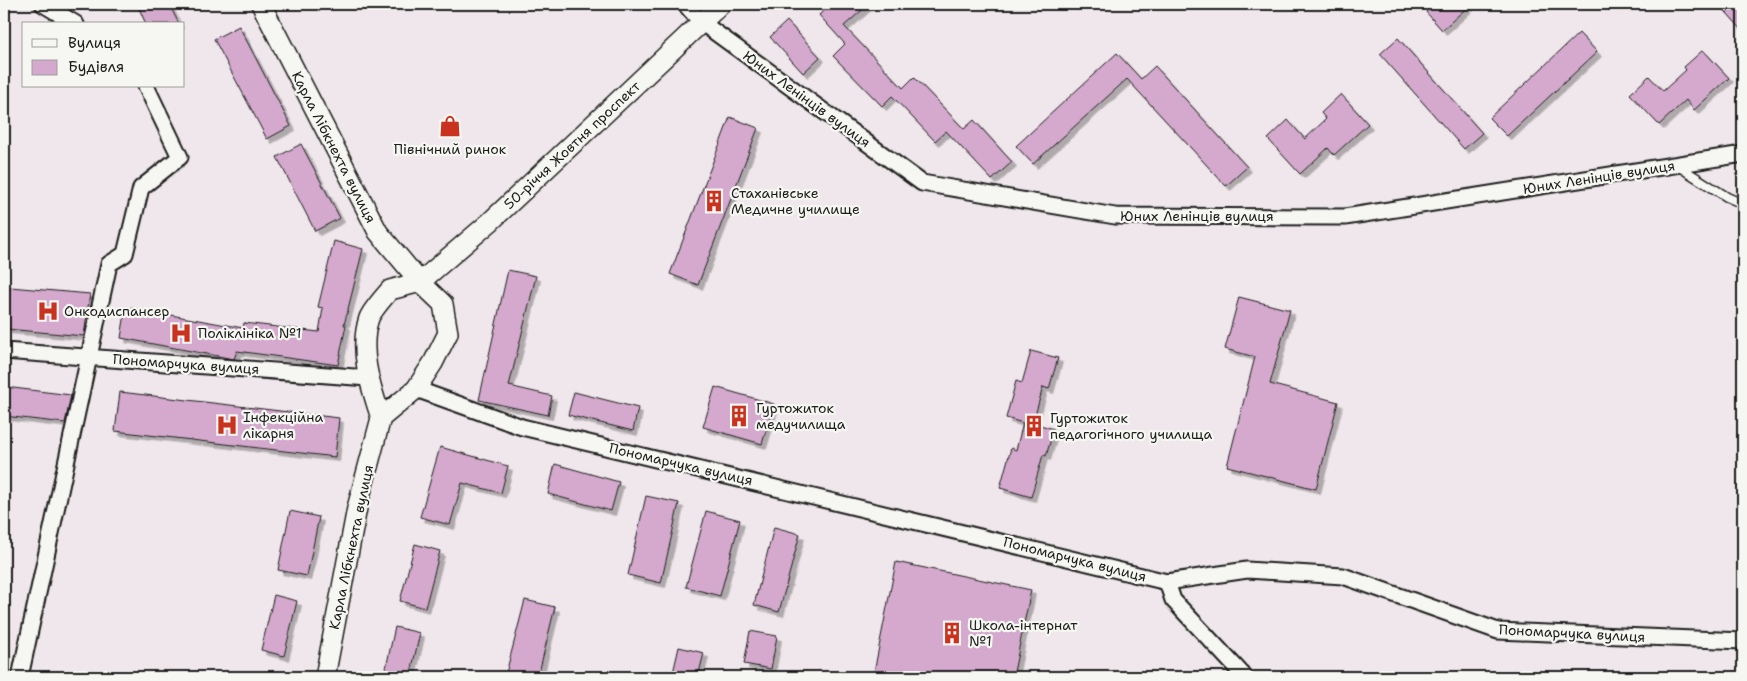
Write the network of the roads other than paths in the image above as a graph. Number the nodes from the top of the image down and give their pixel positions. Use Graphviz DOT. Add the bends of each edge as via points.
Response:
graph roads {
  1 [pos="43,4"];
  2 [pos="260,4"];
  3 [pos="685,4"];
  4 [pos="721,4"];
  5 [pos="73,22"];
  6 [pos="701,22"];
  7 [pos="147,88"];
  8 [pos="1743,154"];
  9 [pos="1676,165"];
  10 [pos="1743,204"];
  11 [pos="420,282"];
  12 [pos="4,351"];
  13 [pos="88,357"];
  14 [pos="368,378"];
  15 [pos="416,389"];
  16 [pos="381,418"];
  17 [pos="1167,582"];
  18 [pos="1743,641"];
  19 [pos="20,677"];
  20 [pos="325,677"];
  21 [pos="1245,677"];
  1 -- 5 [label="street"];
  2 -- 11 [label="street, Карла Лібкнехта вулиця" via="378,232"];
  3 -- 6 [label="street, Юних Ленінців вулиця"];
  4 -- 6 [label="street, 50-річчя Жовтня проспект"];
  6 -- 9 [label="street, Юних Ленінців вулиця" via="922,183 1114,216 1345,217"];
  6 -- 11 [label="street, 50-річчя Жовтня проспект" via="490,222"];
  7 -- 13 [label="street" via="180,157 140,188 125,254 109,264"];
  8 -- 9 [label="street, Юних Ленінців вулиця"];
  9 -- 10 [label="lane"];
  11 -- 14 [label="street" via="390,290 369,318 365,352"];
  11 -- 15 [label="street, Карла Лібкнехта вулиця" via="442,304 448,333"];
  12 -- 13 [label="street, Пономарчука вулиця"];
  13 -- 14 [label="street, Пономарчука вулиця"];
  13 -- 19 [label="street"];
  14 -- 16 [label="street"];
  15 -- 16 [label="street, Карла Лібкнехта вулиця"];
  15 -- 17 [label="street, Пономарчука вулиця" via="522,427"];
  16 -- 20 [label="street, Карла Лібкнехта вулиця" via="357,508"];
  17 -- 18 [label="street, Пономарчука вулиця" via="1247,570 1342,576 1498,631"];
  17 -- 21 [label="street" via="1173,600"];
}
